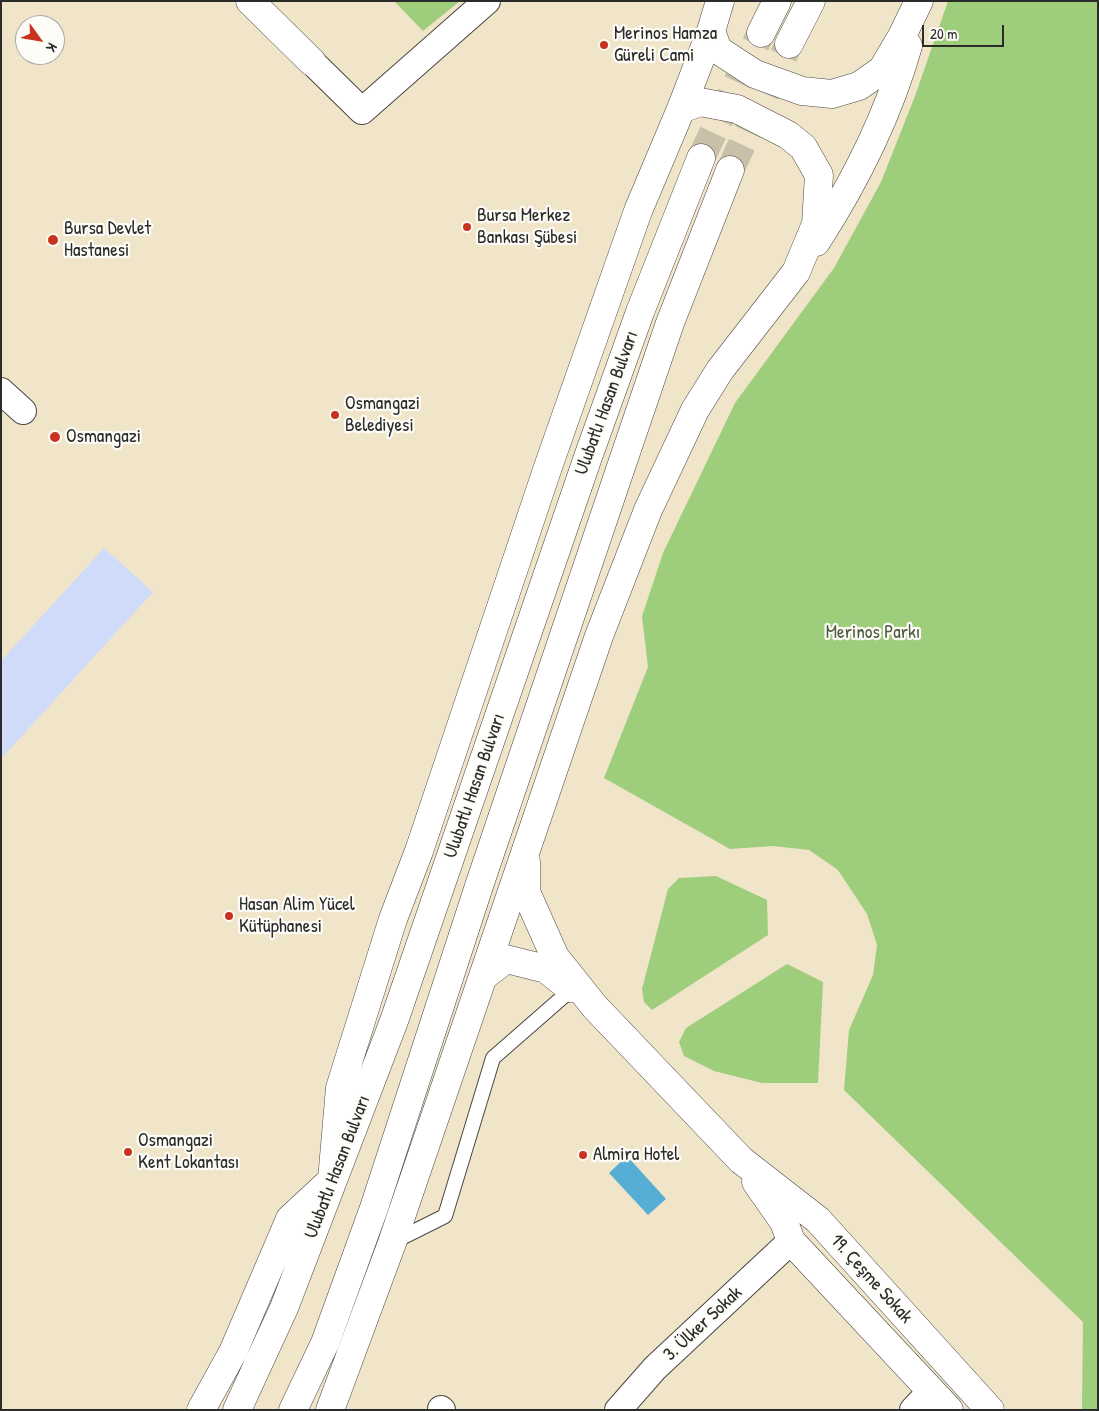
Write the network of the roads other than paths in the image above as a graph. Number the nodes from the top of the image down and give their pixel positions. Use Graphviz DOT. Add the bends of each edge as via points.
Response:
graph roads {
  1 [pos="250,1"];
  2 [pos="488,1"];
  3 [pos="720,1"];
  4 [pos="777,1"];
  5 [pos="811,1"];
  6 [pos="920,1"];
  7 [pos="711,31"];
  8 [pos="761,33"];
  9 [pos="789,44"];
  10 [pos="312,62"];
  11 [pos="681,109"];
  12 [pos="701,158"];
  13 [pos="730,170"];
  14 [pos="796,272"];
  15 [pos="1,391"];
  16 [pos="24,411"];
  17 [pos="525,850"];
  18 [pos="484,975"];
  19 [pos="572,989"];
  20 [pos="595,1007"];
  21 [pos="408,1101"];
  22 [pos="741,1160"];
  23 [pos="332,1180"];
  24 [pos="791,1241"];
  25 [pos="392,1243"];
  26 [pos="931,1404"];
  27 [pos="331,1409"];
  28 [pos="201,1410"];
  29 [pos="237,1410"];
  30 [pos="293,1410"];
  31 [pos="618,1410"];
  32 [pos="990,1410"];
  1 -- 10 [label="main road"];
  2 -- 10 [label="street" via="362,111"];
  3 -- 7 [label="main road"];
  4 -- 8 [label="main road"];
  5 -- 9 [label="main road"];
  6 -- 7 [label="main road" via="882,70 859,86 832,94 802,91 754,74 718,50"];
  6 -- 14 [label="main road" via="899,77 878,130 842,202"];
  7 -- 11 [label="main road"];
  11 -- 14 [label="main road" via="700,102 737,109 788,135 803,147 819,175 819,185 816,224"];
  11 -- 23 [label="main road" via="638,211 393,920 340,1088"];
  12 -- 23 [label="main road, Ulubatlı Hasan Bulvarı" via="636,321 394,1021"];
  13 -- 21 [label="main road, Ulubatlı Hasan Bulvarı" via="670,323"];
  14 -- 17 [label="main road" via="720,370 695,410 652,502 600,636"];
  15 -- 16 [label="street"];
  17 -- 18 [label="main road"];
  17 -- 20 [label="main road" via="526,892 555,957"];
  18 -- 19 [label="main road" via="506,959 546,969"];
  18 -- 25 [label="main road"];
  19 -- 20 [label="main road"];
  19 -- 25 [label="lane" via="493,1058 445,1216"];
  20 -- 22 [label="main road, 19. Çeşme Sokak"];
  21 -- 27 [label="main road"];
  21 -- 30 [label="main road, Ulubatlı Hasan Bulvarı" via="374,1208 325,1343"];
  22 -- 24 [label="main road, 19. Çeşme Sokak" via="784,1222"];
  22 -- 32 [label="main road, 19. Çeşme Sokak" via="818,1220"];
  23 -- 28 [label="main road" via="290,1219 233,1352"];
  23 -- 29 [label="main road, Ulubatlı Hasan Bulvarı" via="284,1308"];
  24 -- 26 [label="main road, 19. Çeşme Sokak"];
  24 -- 31 [label="street, 3. Ülker Sokak" via="655,1368"];
  25 -- 27 [label="main road"];
}
